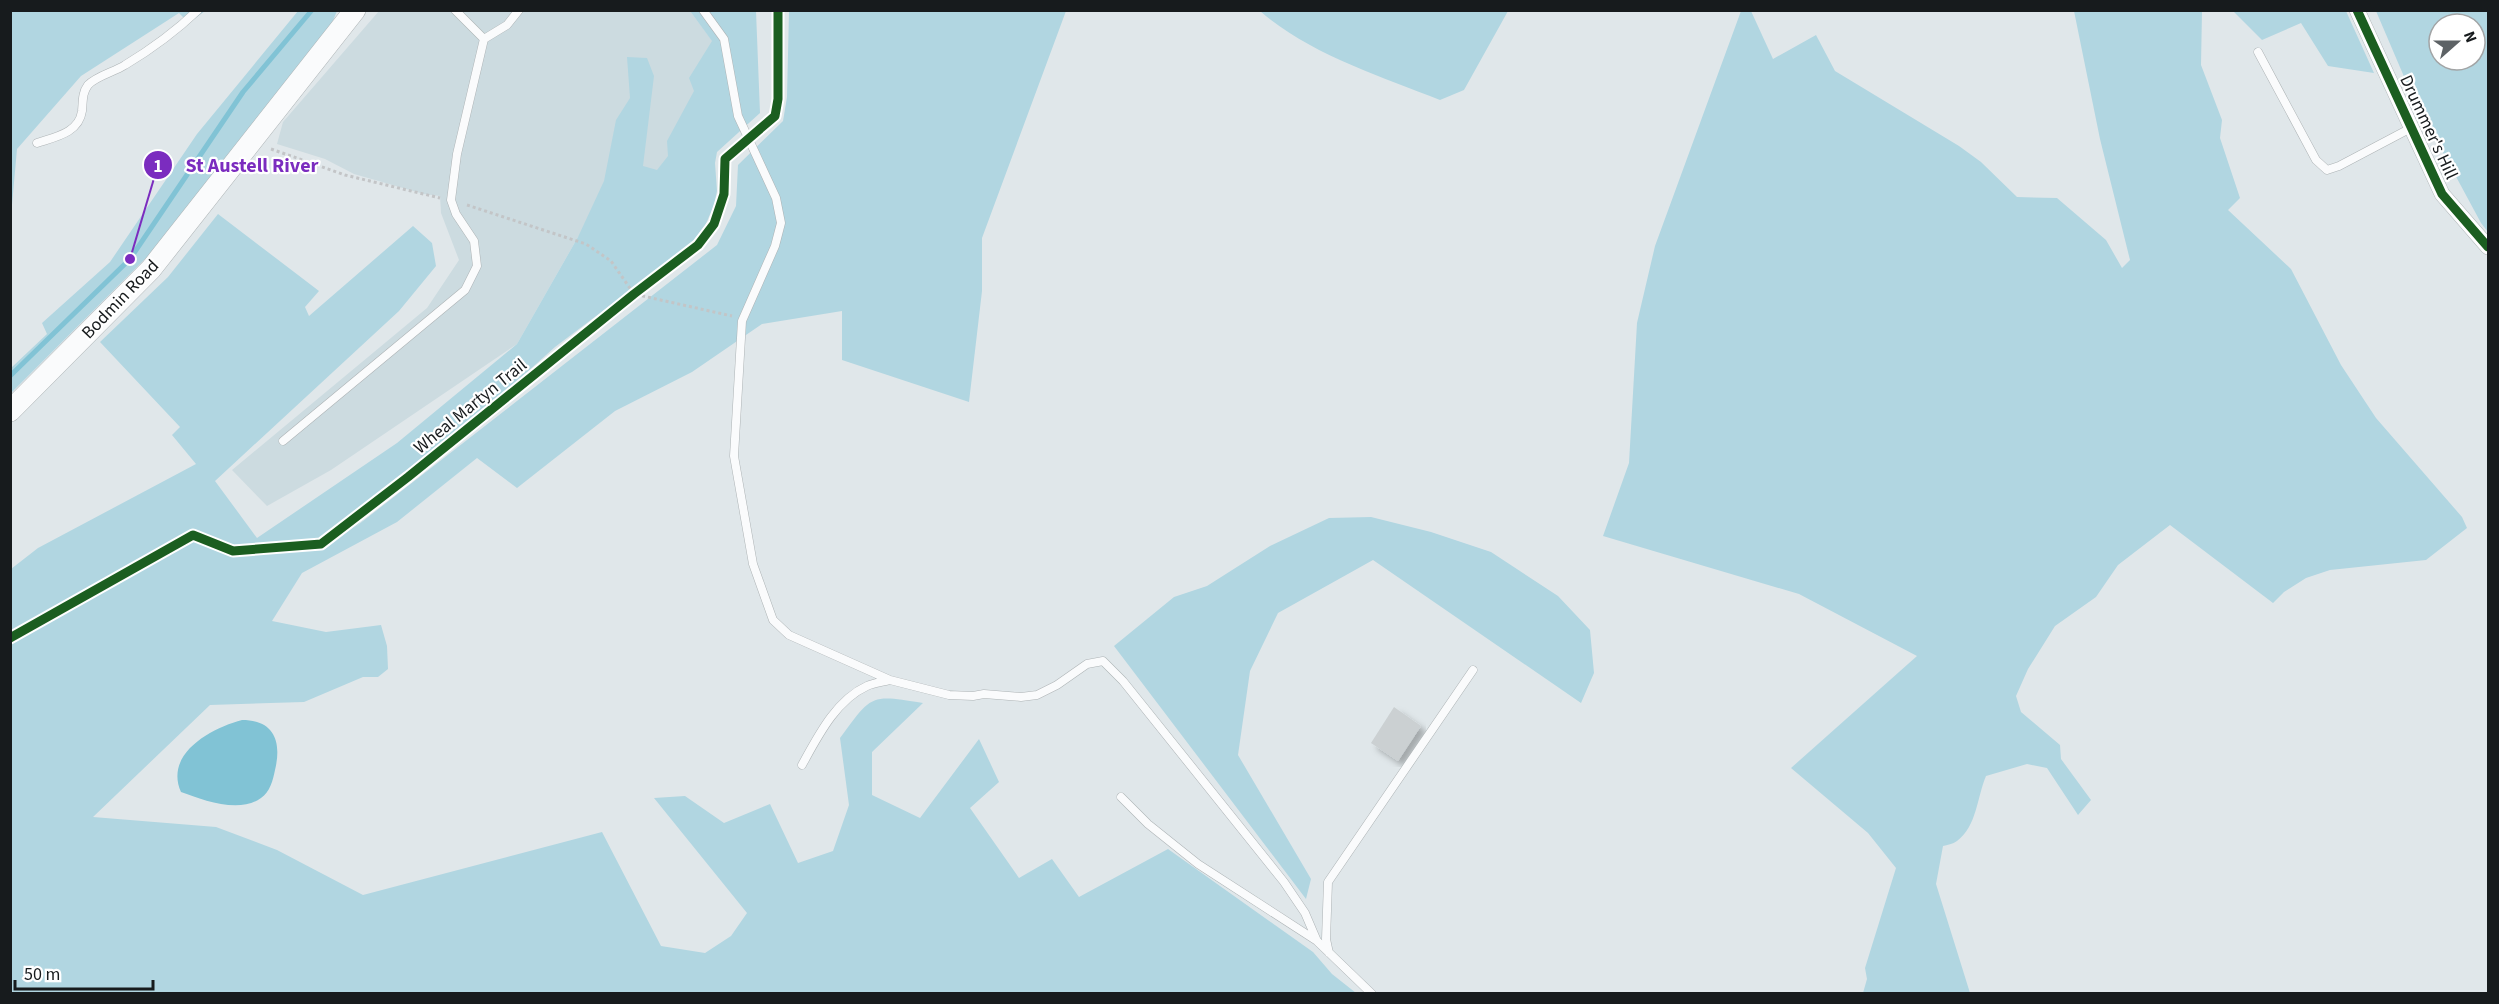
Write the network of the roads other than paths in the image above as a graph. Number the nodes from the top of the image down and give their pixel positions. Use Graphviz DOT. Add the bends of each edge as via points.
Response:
graph roads {
  1 [pos="198,10"];
  2 [pos="355,10"];
  3 [pos="455,10"];
  4 [pos="519,10"];
  5 [pos="703,10"];
  6 [pos="2357,10"];
  7 [pos="484,39"];
  8 [pos="2258,52"];
  9 [pos="2411,128"];
  10 [pos="37,143"];
  11 [pos="2488,247"];
  12 [pos="10,411"];
  13 [pos="283,441"];
  14 [pos="1473,670"];
  15 [pos="890,680"];
  16 [pos="802,765"];
  17 [pos="1121,797"];
  18 [pos="1317,942"];
  19 [pos="1329,953"];
  20 [pos="1372,993"];
  1 -- 10 [label="lane" via="139,56 91,82 84,90 76,126"];
  2 -- 12 [label="main road, Bodmin Road" via="151,269"];
  3 -- 7 [label="lane"];
  4 -- 7 [label="lane" via="507,25"];
  5 -- 15 [label="lane" via="724,39 738,116 776,198 781,223 742,321 734,456 753,564 773,620 789,635"];
  6 -- 9 [label="street, Drummer's Hill"];
  7 -- 13 [label="lane" via="457,154 451,200 474,241 477,266 465,290"];
  8 -- 9 [label="lane" via="2316,160 2326,170"];
  9 -- 11 [label="street, Drummer's Hill" via="2442,194"];
  14 -- 19 [label="lane" via="1328,882"];
  15 -- 16 [label="lane" via="867,686 843,703"];
  15 -- 18 [label="lane" via="949,695 1021,697 1037,695 1087,664 1103,661 1284,882 1305,913"];
  17 -- 18 [label="lane" via="1198,864"];
  18 -- 19 [label="lane"];
  19 -- 20 [label="lane"];
}
